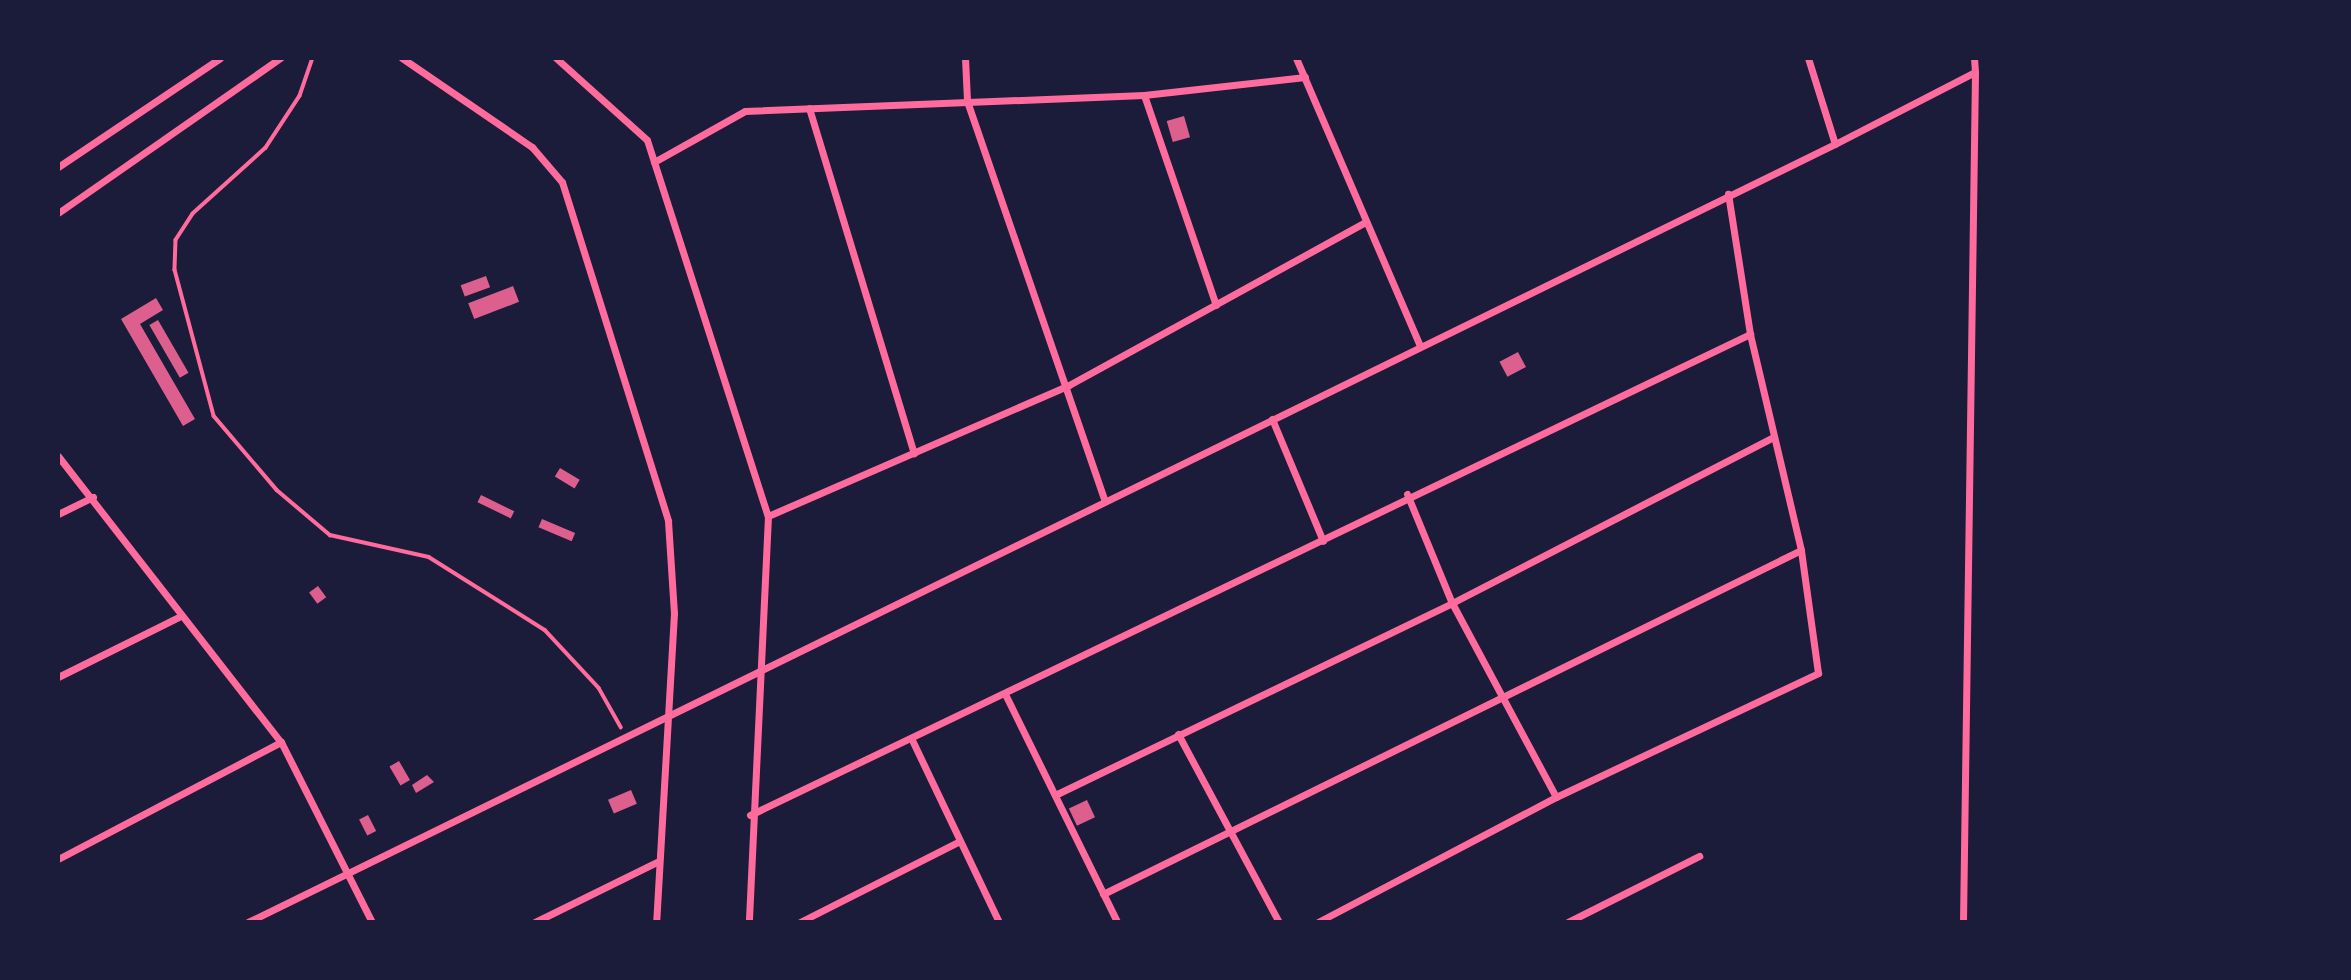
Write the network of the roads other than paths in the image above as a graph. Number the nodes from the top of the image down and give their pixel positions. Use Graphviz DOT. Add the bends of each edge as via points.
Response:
graph roads {
  1 [pos="220,58"];
  2 [pos="280,58"];
  3 [pos="402,58"];
  4 [pos="556,58"];
  5 [pos="965,58"];
  6 [pos="1296,58"];
  7 [pos="1808,58"];
  8 [pos="1974,58"];
  9 [pos="1975,72"];
  10 [pos="1305,77"];
  11 [pos="1144,95"];
  12 [pos="967,101"];
  13 [pos="809,108"];
  14 [pos="1835,144"];
  15 [pos="654,162"];
  16 [pos="58,167"];
  17 [pos="1728,194"];
  18 [pos="58,213"];
  19 [pos="1366,222"];
  20 [pos="1216,305"];
  21 [pos="1749,334"];
  22 [pos="1420,346"];
  23 [pos="1069,385"];
  24 [pos="1272,419"];
  25 [pos="1774,436"];
  26 [pos="914,453"];
  27 [pos="58,456"];
  28 [pos="1407,494"];
  29 [pos="93,497"];
  30 [pos="1105,501"];
  31 [pos="58,514"];
  32 [pos="768,516"];
  33 [pos="1323,541"];
  34 [pos="1801,550"];
  35 [pos="1452,603"];
  36 [pos="179,617"];
  37 [pos="757,674"];
  38 [pos="58,677"];
  39 [pos="1006,696"];
  40 [pos="1504,696"];
  41 [pos="670,717"];
  42 [pos="1178,734"];
  43 [pos="912,741"];
  44 [pos="281,743"];
  45 [pos="1055,795"];
  46 [pos="1556,797"];
  47 [pos="750,816"];
  48 [pos="1228,832"];
  49 [pos="960,841"];
  50 [pos="1699,856"];
  51 [pos="58,859"];
  52 [pos="657,862"];
  53 [pos="345,874"];
  54 [pos="1103,894"];
  55 [pos="248,922"];
  56 [pos="372,922"];
  57 [pos="536,922"];
  58 [pos="656,922"];
  59 [pos="749,922"];
  60 [pos="800,922"];
  61 [pos="999,922"];
  62 [pos="1117,922"];
  63 [pos="1279,922"];
  64 [pos="1318,922"];
  65 [pos="1568,922"];
  66 [pos="1963,922"];
  1 -- 16 [label="street"];
  2 -- 18 [label="street"];
  3 -- 41 [label="street" via="532,147 562,182 668,521"];
  4 -- 15 [label="street" via="647,140"];
  5 -- 12 [label="street"];
  6 -- 10 [label="street"];
  7 -- 14 [label="street"];
  8 -- 9 [label="street"];
  9 -- 14 [label="street"];
  9 -- 66 [label="street"];
  10 -- 11 [label="street"];
  10 -- 19 [label="street"];
  11 -- 12 [label="street"];
  11 -- 20 [label="street"];
  12 -- 13 [label="street"];
  12 -- 23 [label="street"];
  13 -- 15 [label="street" via="745,111"];
  13 -- 26 [label="street"];
  14 -- 17 [label="street"];
  15 -- 32 [label="street"];
  17 -- 21 [label="street"];
  17 -- 22 [label="street"];
  19 -- 20 [label="street"];
  19 -- 22 [label="street"];
  20 -- 23 [label="street"];
  21 -- 25 [label="street"];
  21 -- 28 [label="street"];
  22 -- 24 [label="street"];
  23 -- 26 [label="street"];
  23 -- 30 [label="street"];
  24 -- 30 [label="street"];
  24 -- 33 [label="street"];
  25 -- 34 [label="street"];
  25 -- 35 [label="street"];
  26 -- 32 [label="street"];
  27 -- 29 [label="street"];
  28 -- 33 [label="street"];
  28 -- 35 [label="street"];
  29 -- 31 [label="street"];
  29 -- 36 [label="street"];
  30 -- 37 [label="street"];
  32 -- 37 [label="street"];
  33 -- 39 [label="street"];
  34 -- 40 [label="street"];
  34 -- 46 [label="street" via="1818,673"];
  35 -- 40 [label="street"];
  35 -- 42 [label="street"];
  36 -- 38 [label="street"];
  36 -- 44 [label="street"];
  37 -- 41 [label="street"];
  37 -- 47 [label="street"];
  39 -- 43 [label="street"];
  39 -- 45 [label="street"];
  40 -- 46 [label="street"];
  40 -- 48 [label="street"];
  41 -- 52 [label="street"];
  41 -- 53 [label="street"];
  42 -- 45 [label="street"];
  42 -- 48 [label="street"];
  43 -- 47 [label="street"];
  43 -- 49 [label="street"];
  44 -- 51 [label="street"];
  44 -- 53 [label="street"];
  45 -- 54 [label="street"];
  46 -- 64 [label="street"];
  47 -- 59 [label="street"];
  48 -- 54 [label="street"];
  48 -- 63 [label="street"];
  49 -- 60 [label="street"];
  49 -- 61 [label="street"];
  50 -- 65 [label="street"];
  52 -- 57 [label="street"];
  52 -- 58 [label="street"];
  53 -- 55 [label="street"];
  53 -- 56 [label="street"];
  54 -- 62 [label="street"];
}
